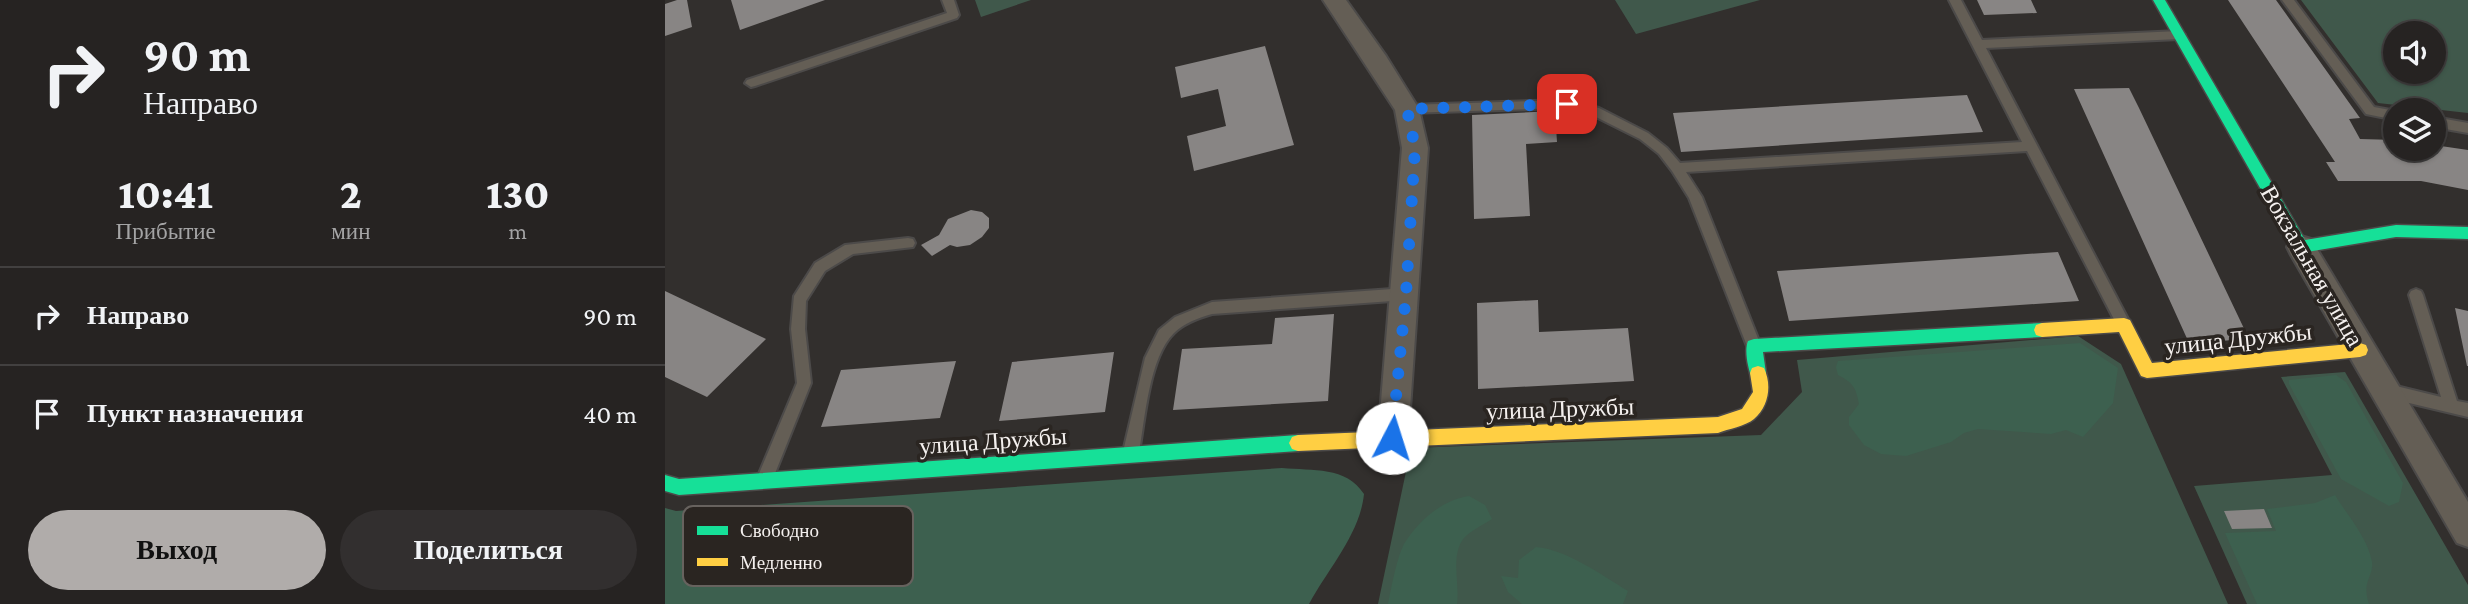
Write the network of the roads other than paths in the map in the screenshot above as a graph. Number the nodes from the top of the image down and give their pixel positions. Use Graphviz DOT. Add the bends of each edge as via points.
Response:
graph roads {
  1 [pos="948,0"];
  2 [pos="1333,0"];
  3 [pos="1955,0"];
  4 [pos="2159,0"];
  5 [pos="2288,0"];
  6 [pos="2179,35"];
  7 [pos="1978,44"];
  8 [pos="751,83"];
  9 [pos="1407,109"];
  10 [pos="2383,114"];
  11 [pos="2446,124"];
  12 [pos="2468,128"];
  13 [pos="2031,146"];
  14 [pos="1677,168"];
  15 [pos="2468,233"];
  16 [pos="908,243"];
  17 [pos="2301,247"];
  18 [pos="1406,294"];
  19 [pos="2416,295"];
  20 [pos="2124,325"];
  21 [pos="1754,346"];
  22 [pos="2360,350"];
  23 [pos="2384,390"];
  24 [pos="2451,406"];
  25 [pos="2468,410"];
  26 [pos="1392,438"];
  27 [pos="1131,453"];
  28 [pos="764,481"];
  29 [pos="665,483"];
  30 [pos="2468,532"];
  1 -- 8 [label="lane" via="953,15"];
  2 -- 9 [label="street"];
  3 -- 7 [label="lane"];
  4 -- 6 [label="street, Вокзальная улица"];
  5 -- 10 [label="lane" via="2370,111"];
  6 -- 7 [label="lane"];
  6 -- 17 [label="street, Вокзальная улица"];
  7 -- 13 [label="lane"];
  9 -- 14 [label="lane" via="1567,104 1635,130"];
  9 -- 18 [label="street" via="1415,148"];
  11 -- 12 [label="lane"];
  13 -- 14 [label="lane"];
  13 -- 20 [label="lane"];
  14 -- 21 [label="lane" via="1696,197"];
  15 -- 17 [label="street" via="2396,231"];
  16 -- 28 [label="lane" via="850,248 820,267 799,300 804,383"];
  17 -- 22 [label="street, Вокзальная улица"];
  18 -- 26 [label="street"];
  18 -- 27 [label="lane" via="1212,308 1184,317 1163,335 1152,358"];
  19 -- 24 [label="lane"];
  20 -- 21 [label="street"];
  20 -- 22 [label="street, улица Дружбы" via="2147,371"];
  21 -- 26 [label="street, улица Дружбы" via="1761,393 1748,414 1718,425"];
  22 -- 23 [label="street, Вокзальная улица"];
  23 -- 24 [label="lane"];
  23 -- 30 [label="street, Вокзальная улица"];
  24 -- 25 [label="lane"];
  26 -- 27 [label="street, улица Дружбы"];
  27 -- 28 [label="street, улица Дружбы"];
  28 -- 29 [label="street, улица Дружбы" via="679,487"];
}
